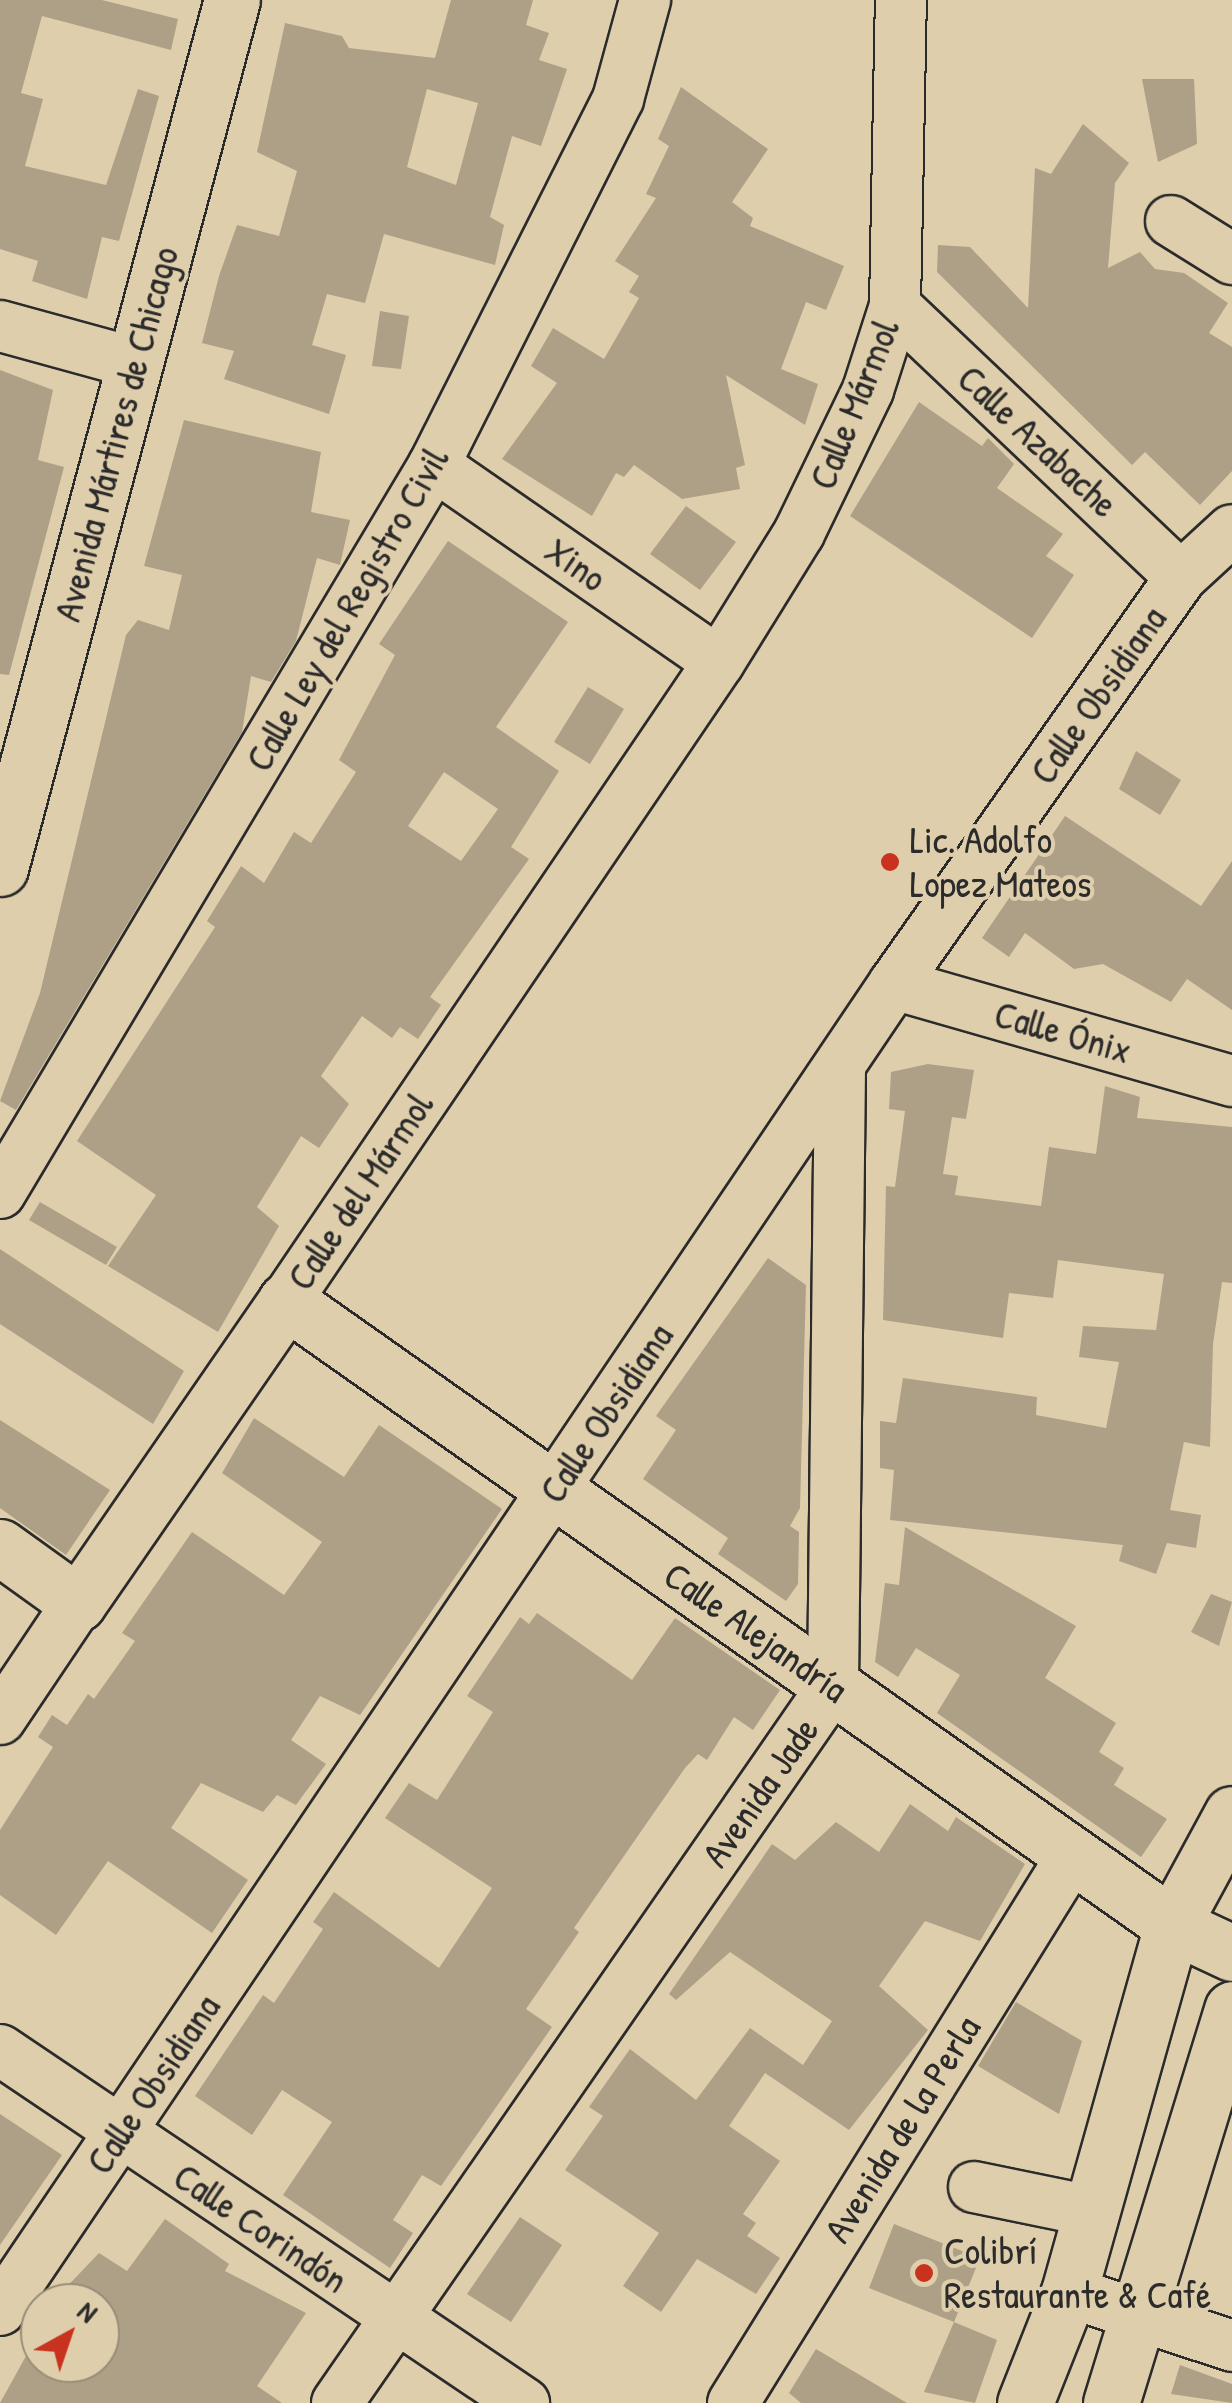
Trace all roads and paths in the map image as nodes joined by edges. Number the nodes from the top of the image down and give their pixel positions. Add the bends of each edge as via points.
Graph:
1 (232, 0) edge
2 (645, 0) edge
3 (901, 0) edge
4 (1171, 221) dead end
5 (1232, 259) edge
6 (894, 306) junction
7 (0, 326) edge
8 (134, 363) junction
9 (434, 465) junction
10 (1232, 530) edge
11 (1182, 577) junction
12 (719, 662) junction
13 (0, 868) edge
14 (894, 984) junction
15 (840, 1072) junction
16 (1232, 1081) edge
17 (0, 1193) edge
18 (286, 1301) junction
19 (554, 1490) junction
20 (0, 1547) edge
21 (78, 1603) junction
22 (833, 1686) junction
23 (0, 1719) edge
24 (1232, 1814) edge
25 (1072, 1856) junction
26 (1172, 1925) junction
27 (1232, 1953) edge
28 (1232, 2009) edge
29 (0, 2050) edge
30 (120, 2133) junction
31 (974, 2187) dead end
32 (1091, 2211) junction
33 (1068, 2292) junction
34 (0, 2310) edge
35 (1141, 2314) junction
36 (396, 2318) junction
37 (1232, 2346) edge
38 (337, 2403) edge
39 (524, 2403) edge
40 (733, 2403) edge
41 (1025, 2403) edge
42 (1111, 2403) edge

1 - 8 main road, Avenida Mártires de Chicago
2 - 9 street, Calle Ley del Registro Civil via 618,99
3 - 6 street, Calle Mármol
4 - 5 street
6 - 11 street, Calle Azabache
6 - 12 street, Calle Mármol via 868,390 808,515
7 - 8 street
8 - 13 main road, Avenida Mártires de Chicago
9 - 12 street, Xino
9 - 17 street, Calle Ley del Registro Civil
10 - 11 street, Calle Obsidiana
11 - 14 street, Calle Obsidiana
12 - 18 street, Calle del Mármol
14 - 15 street, Calle Obsidiana
14 - 16 street, Calle Ónix
15 - 19 street, Calle Obsidiana
15 - 22 street, Avenida Jade
18 - 19 main road, Calle Alejandría
18 - 21 main road, Calle del Mármol
19 - 22 main road, Calle Alejandría
19 - 30 street, Calle Obsidiana
20 - 21 main road
21 - 23 street, Calle del Mármol
22 - 25 main road, Calle Alejandría
22 - 36 street, Avenida Jade
24 - 26 main road
25 - 26 main road, Calle Alejandría
25 - 40 street, Avenida de la Perla
26 - 27 main road, Calle Alejandría
26 - 32 main road
28 - 35 main road
29 - 30 street, Calle Corindón
30 - 34 street, Calle Obsidiana
30 - 36 street, Calle Corindón
31 - 32 street
32 - 33 main road
33 - 35 street
33 - 41 main road
35 - 37 street
35 - 42 main road
36 - 38 street, Avenida Jade
36 - 39 street, Calle Corindón

